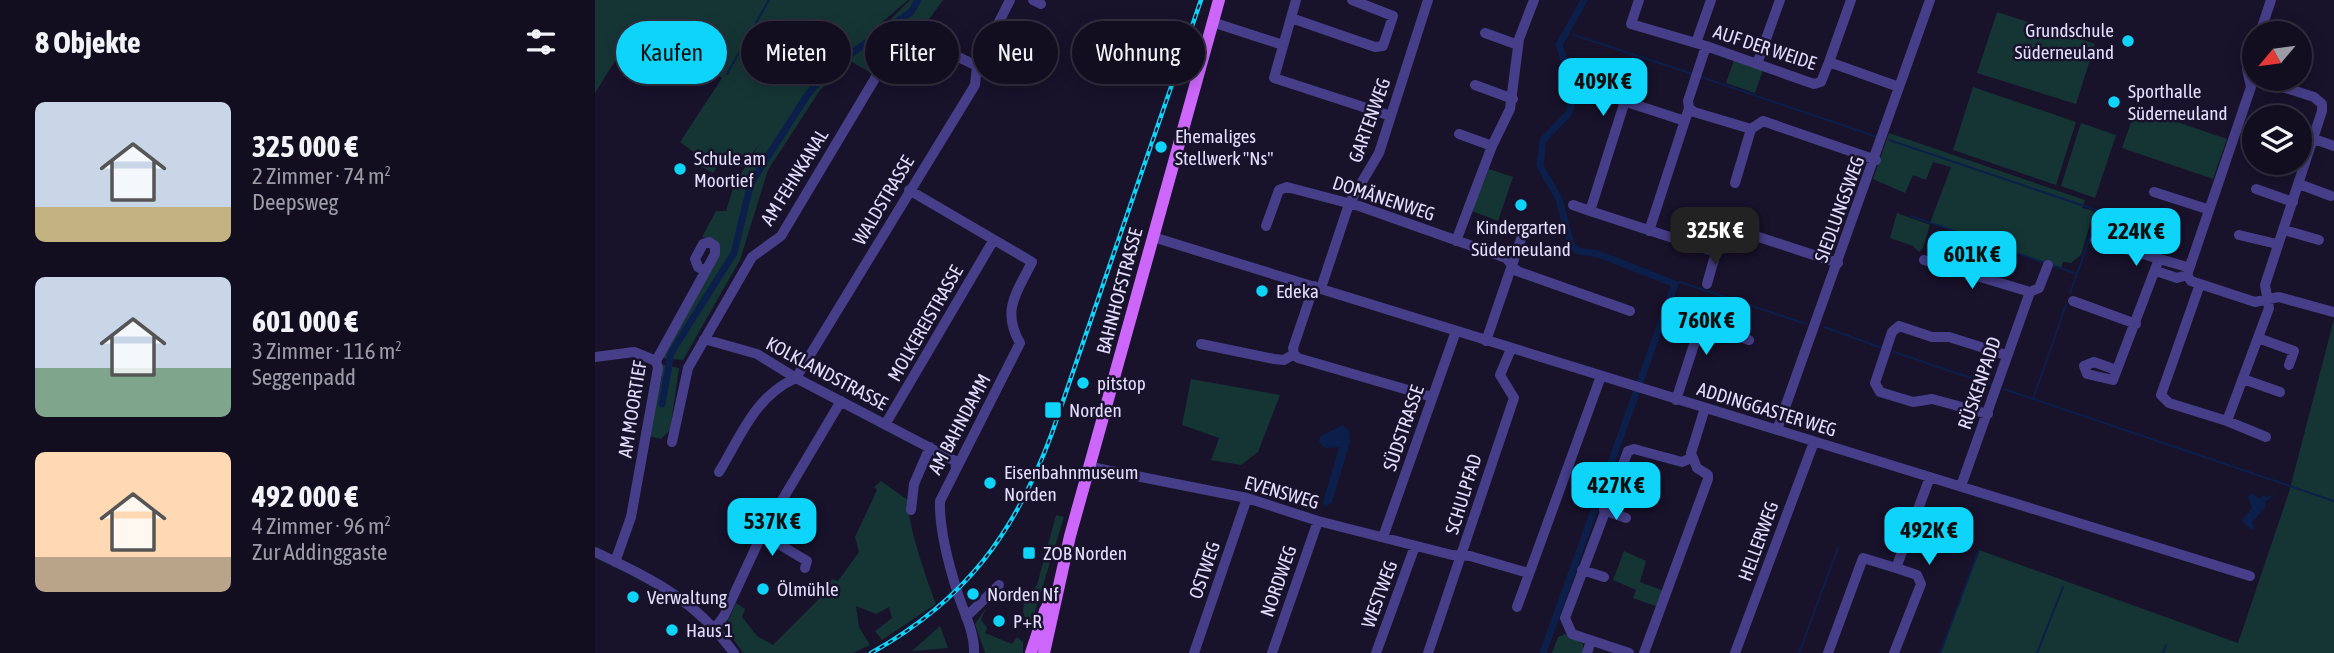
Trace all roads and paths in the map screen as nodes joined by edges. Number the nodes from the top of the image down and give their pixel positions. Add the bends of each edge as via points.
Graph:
1 (1010, 0) edge
2 (1219, 0) edge
3 (1296, 0) edge
4 (1352, 0) edge
5 (1428, 0) edge
6 (1534, 0) edge
7 (1639, 0) edge
8 (1711, 0) edge
9 (1780, 0) edge
10 (1851, 0) edge
11 (1930, 0) edge
12 (2271, 0) edge
13 (1291, 18) junction
14 (999, 21) edge
15 (2264, 21) edge
16 (1212, 22) junction
17 (1485, 33) dead end
18 (1701, 44) junction
19 (1518, 45) junction
20 (1283, 46) junction
21 (1829, 62) junction
22 (973, 64) edge
23 (1757, 64) junction
24 (975, 84) edge
25 (1475, 85) dead end
26 (1899, 87) junction
27 (1593, 90) dead end
28 (2250, 91) edge
29 (2294, 91) edge
30 (1513, 99) junction
31 (1625, 101) junction
32 (2334, 101) edge
33 (2322, 104) junction
34 (1689, 108) junction
35 (1391, 116) junction
36 (1685, 121) junction
37 (1751, 129) junction
38 (1459, 134) dead end
39 (2314, 139) junction
40 (2312, 142) edge
41 (1492, 146) junction
42 (2334, 146) edge
43 (1876, 160) junction
44 (2300, 175) edge
45 (1735, 183) dead end
46 (2299, 184) junction
47 (2256, 189) dead end
48 (909, 190) junction
49 (2154, 192) dead end
50 (2332, 196) dead end
51 (2293, 202) junction
52 (1349, 204) junction
53 (1573, 205) dead end
54 (2207, 209) junction
55 (1590, 211) junction
56 (1266, 226) dead end
57 (2284, 229) junction
58 (1649, 231) junction
59 (2239, 235) dead end
60 (1522, 236) dead end
61 (1153, 237) junction
62 (2095, 240) dead end
63 (2319, 240) dead end
64 (993, 241) junction
65 (1456, 241) junction
66 (2277, 244) junction
67 (1716, 252) junction
68 (2159, 259) junction
69 (1924, 260) dead end
70 (1838, 263) junction
71 (1512, 264) junction
72 (2048, 265) dead end
73 (705, 271) dead end
74 (2155, 271) junction
75 (2187, 271) junction
76 (1707, 284) dead end
77 (2200, 284) junction
78 (1317, 287) junction
79 (2030, 292) junction
80 (2267, 298) junction
81 (2073, 301) dead end
82 (1630, 311) dead end
83 (2333, 312) edge
84 (2136, 324) junction
85 (1456, 331) junction
86 (2258, 338) junction
87 (704, 339) junction
88 (1749, 340) dead end
89 (1486, 341) junction
90 (1202, 344) dead end
91 (1511, 349) junction
92 (1294, 354) junction
93 (2006, 355) junction
94 (595, 357) edge
95 (656, 361) junction
96 (2289, 365) dead end
97 (2116, 370) dead end
98 (1601, 376) junction
99 (796, 378) junction
100 (2243, 379) junction
101 (2280, 392) dead end
102 (1432, 397) junction
103 (1676, 400) junction
104 (842, 401) junction
105 (1705, 408) junction
106 (1988, 414) junction
107 (2228, 421) junction
108 (887, 423) junction
109 (1777, 430) junction
110 (2266, 437) dead end
111 (672, 442) dead end
112 (1814, 442) junction
113 (930, 447) junction
114 (1691, 458) junction
115 (1091, 467) junction
116 (955, 468) junction
117 (719, 472) dead end
118 (1930, 477) junction
119 (1961, 486) junction
120 (1247, 498) junction
121 (911, 510) dead end
122 (1604, 510) junction
123 (1626, 518) dead end
124 (1318, 521) junction
125 (762, 534) junction
126 (1383, 537) junction
127 (1415, 546) junction
128 (595, 552) edge
129 (1462, 555) junction
130 (615, 562) junction
131 (805, 568) dead end
132 (1896, 568) junction
133 (1582, 570) junction
134 (1528, 573) junction
135 (2250, 576) dead end
136 (1604, 578) dead end
137 (999, 585) dead end
138 (1056, 591) junction
139 (1517, 607) dead end
140 (966, 617) junction
141 (715, 628) junction
142 (1591, 641) junction
143 (734, 653) edge
144 (974, 653) edge
145 (1031, 653) edge
146 (1044, 653) edge
147 (1193, 653) edge
148 (1272, 653) edge
149 (1376, 653) edge
150 (1428, 653) edge
151 (1587, 653) edge
152 (1629, 653) edge
153 (1644, 653) edge
154 (1735, 653) edge
155 (1828, 653) edge
156 (1894, 653) edge

1 - 14 street, WALDSTRASSE
2 - 16 main road, BAHNHOFSTRASSE
3 - 13 street
4 - 13 street via 1393,16 1383,46
5 - 35 street, GARTENWEG
6 - 19 street
7 - 18 street, AUF DER WEIDE via 1631,24
8 - 18 street
9 - 23 street
10 - 21 street
11 - 26 street, SIEDLUNGSWEG
12 - 15 street
13 - 20 street
16 - 20 street
16 - 61 main road, BAHNHOFSTRASSE
17 - 19 street
18 - 23 street, AUF DER WEIDE
18 - 34 street
19 - 30 street
20 - 35 street via 1274,78
21 - 23 street, AUF DER WEIDE via 1821,82 1814,84
21 - 26 street, AUF DER WEIDE
22 - 87 street, AM FEHNKANAL via 921,39 901,44 889,55 781,236 752,257
24 - 48 street, WALDSTRASSE
25 - 30 street
26 - 43 street, SIEDLUNGSWEG
27 - 31 street
28 - 54 street
29 - 33 street
30 - 41 street
31 - 36 street
31 - 55 street
32 - 33 street
33 - 39 street
34 - 36 street
34 - 37 street
35 - 52 street, GARTENWEG via 1371,170
36 - 58 street
37 - 43 street via 1763,121
37 - 45 street
38 - 41 street
39 - 40 street
39 - 42 street
41 - 65 street
43 - 70 street, SIEDLUNGSWEG
44 - 46 street
46 - 50 street
46 - 51 street
47 - 51 street
48 - 64 street
48 - 99 street, WALDSTRASSE
49 - 54 street
51 - 57 street
52 - 56 street, DOMÄNENWEG via 1282,187
52 - 65 street, DOMÄNENWEG
52 - 78 street, GARTENWEG
53 - 55 street
54 - 75 street
55 - 58 street
57 - 63 street
57 - 66 street
58 - 67 street
59 - 66 street
60 - 71 street
61 - 78 street, ADDINGGASTER WEG
61 - 115 main road, BAHNHOFSTRASSE
62 - 68 street
64 - 108 street, MOLKEREISTRASSE
64 - 116 street, AM BAHNDAMM via 1032,262 1012,302 1010,326 1020,343
65 - 71 street, DOMÄNENWEG
66 - 80 street via 2265,285
67 - 70 street via 1724,226
67 - 76 street
68 - 74 street
68 - 75 street
69 - 79 street
70 - 109 street, SIEDLUNGSWEG
71 - 82 street, DOMÄNENWEG via 1517,271
71 - 89 street
72 - 79 street, RÜSKENPADD via 2039,288
73 - 95 street, AM MOORTIEF
74 - 75 street via 2177,278
74 - 84 street
75 - 77 street via 2191,281
77 - 80 street via 2255,302
77 - 107 street via 2161,395 2169,403
78 - 85 street, ADDINGGASTER WEG
78 - 92 street, GARTENWEG
79 - 93 street, RÜSKENPADD
80 - 83 street via 2279,296
80 - 86 street via 2269,308
81 - 84 street
84 - 97 street
85 - 89 street, ADDINGGASTER WEG
85 - 102 street, SÜDSTRASSE
86 - 96 street via 2294,351
86 - 100 street
87 - 99 street, KOLKLANDSTRASSE via 757,354
87 - 111 street, AM FEHNKANAL via 688,368
88 - 103 street via 1707,325
89 - 91 street, ADDINGGASTER WEG
90 - 92 street via 1283,360
91 - 98 street, ADDINGGASTER WEG
91 - 129 street, SCHULPFAD via 1500,375 1514,398
92 - 102 street
93 - 106 street, RÜSKENPADD
93 - 106 street via 1899,326 1892,332 1875,383 1880,392 1913,402 1932,399
94 - 95 street via 634,352
95 - 130 street, AM MOORTIEF via 631,517
98 - 103 street, ADDINGGASTER WEG
98 - 134 street
99 - 104 street, KOLKLANDSTRASSE
99 - 117 street via 763,399
100 - 101 street
100 - 107 street
102 - 126 street, SÜDSTRASSE
103 - 105 street, ADDINGGASTER WEG
104 - 108 street, KOLKLANDSTRASSE
104 - 125 street
105 - 109 street, ADDINGGASTER WEG
105 - 114 street
106 - 119 street, RÜSKENPADD
107 - 110 street
108 - 113 street, KOLKLANDSTRASSE
109 - 112 street, ADDINGGASTER WEG
112 - 118 street, ADDINGGASTER WEG
112 - 154 street, HELLERWEG
113 - 116 street, KOLKLANDSTRASSE via 955,461
113 - 121 street via 914,484
114 - 122 street via 1682,462 1628,451
114 - 153 street via 1708,479
115 - 120 street, EVENSWEG
115 - 138 main road, BAHNHOFSTRASSE
116 - 140 street, AM BAHNDAMM via 944,489 940,514
118 - 119 street, ADDINGGASTER WEG
118 - 132 street
119 - 135 street, ADDINGGASTER WEG
120 - 124 street, EVENSWEG
120 - 147 street, OSTWEG
122 - 123 street
122 - 133 street
124 - 126 street, EVENSWEG
124 - 148 street, NORDWEG
125 - 131 street via 807,561
125 - 141 street
126 - 127 street, EVENSWEG
127 - 129 street, EVENSWEG
127 - 149 street, WESTWEG
128 - 130 street
129 - 134 street, EVENSWEG
129 - 150 street, SCHULPFAD
130 - 141 street via 668,588
132 - 155 street via 1863,558
132 - 156 street via 1917,575 1921,584
133 - 136 street
133 - 142 street via 1565,618 1572,634
134 - 139 street
137 - 140 street
138 - 145 main road, BAHNHOFSTRASSE
138 - 146 main road, BAHNHOFSTRASSE
140 - 144 street, AM BAHNDAMM
141 - 143 street
142 - 151 street
142 - 152 street

